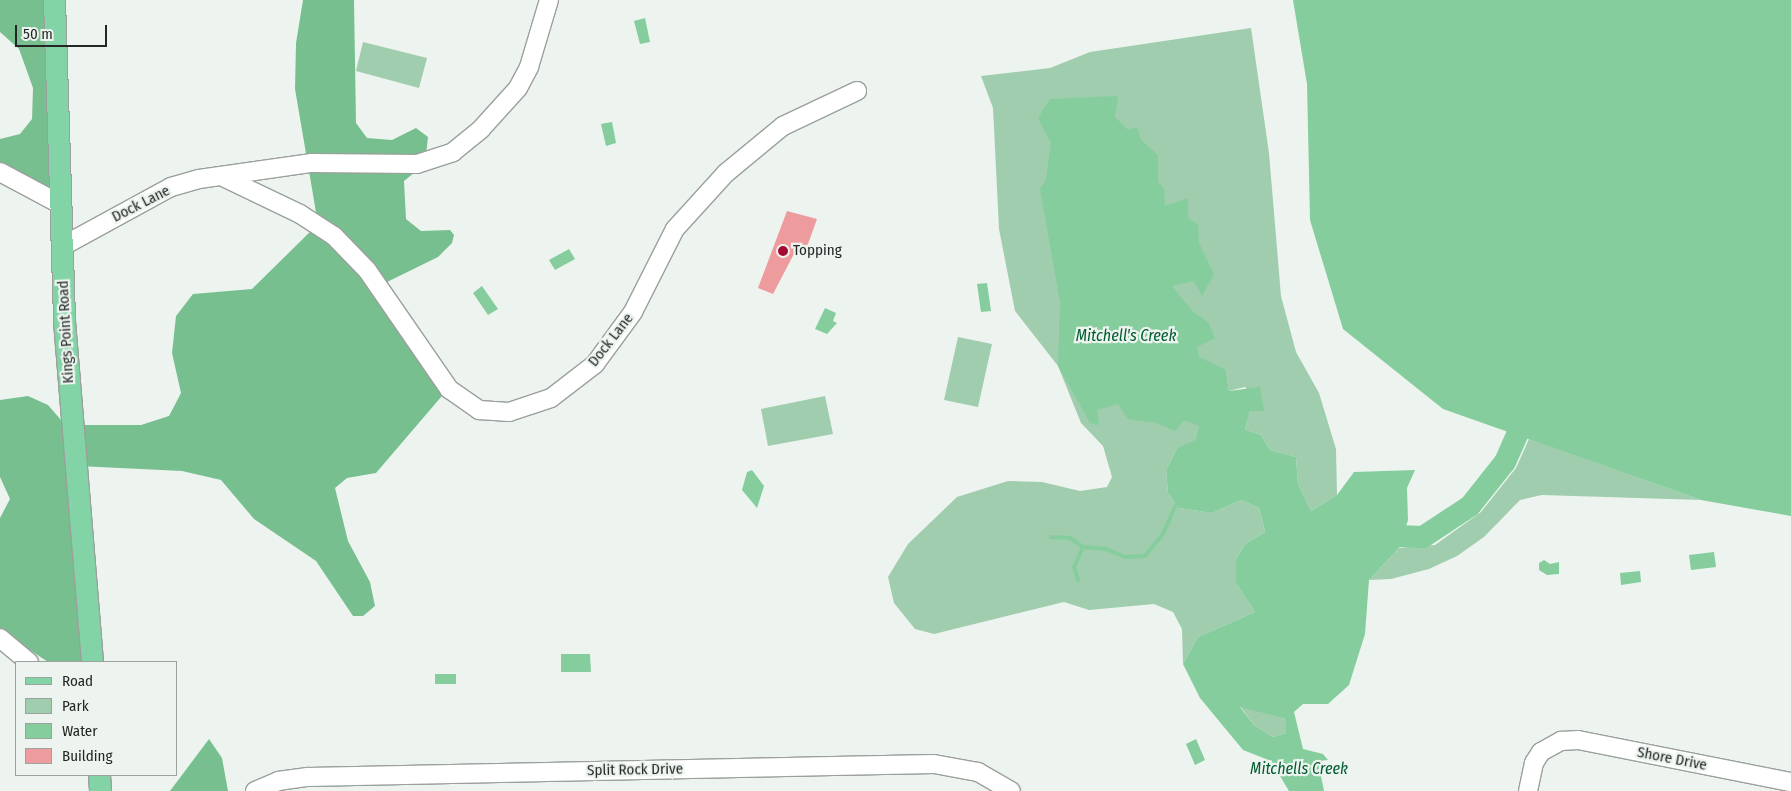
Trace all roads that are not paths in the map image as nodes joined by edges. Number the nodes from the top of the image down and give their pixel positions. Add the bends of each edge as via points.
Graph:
1 (54, 0) edge
2 (549, 0) edge
3 (857, 91) dead end
4 (0, 172) edge
5 (225, 178) junction
6 (60, 204) junction
7 (61, 247) junction
8 (0, 638) edge
9 (28, 661) edge
10 (92, 661) edge
11 (99, 776) edge
12 (1791, 782) edge
13 (100, 791) edge
14 (255, 791) edge
15 (1011, 791) edge
16 (1528, 791) edge

1 - 6 main road, Kings Point Road
2 - 5 street, Dock Lane via 529,67 518,88 482,128 453,152 417,164 312,163
3 - 5 street, Dock Lane via 784,126 726,174 675,229 634,312 595,364 552,398 509,412 479,410 449,389 367,270 334,236 300,214
4 - 6 street
5 - 7 street, Dock Lane via 199,179 171,187
6 - 7 main road, Kings Point Road
7 - 10 main road, Kings Point Road
8 - 9 street
11 - 13 main road
12 - 16 street, Shore Drive via 1578,740 1554,744 1534,763
14 - 15 street, Split Rock Drive via 278,781 308,777 934,764 978,772

